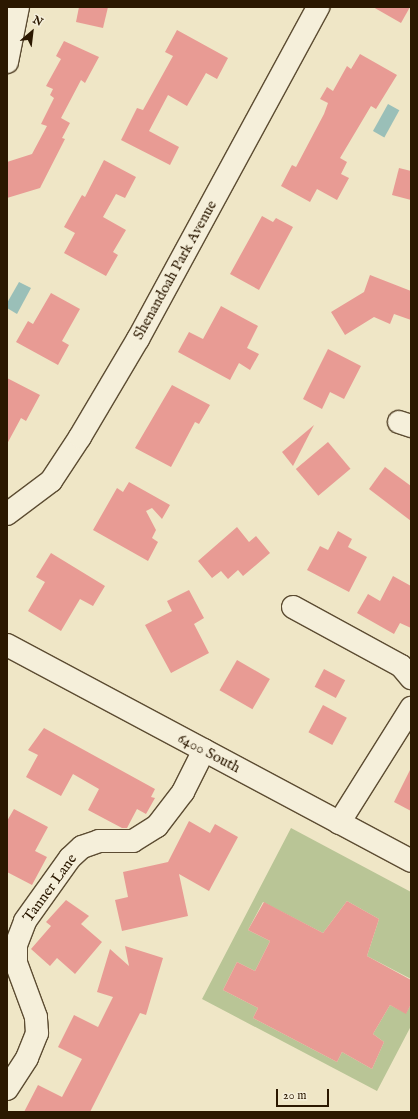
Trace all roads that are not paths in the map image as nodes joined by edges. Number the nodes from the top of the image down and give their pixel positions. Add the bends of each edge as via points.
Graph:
1 (18, 7) edge
2 (318, 7) edge
3 (7, 62) edge
4 (7, 514) edge
5 (293, 607) dead end
6 (7, 645) edge
7 (411, 678) edge
8 (411, 708) edge
9 (204, 750) junction
10 (339, 823) junction
11 (411, 861) edge
12 (7, 1089) edge

1 - 3 street
2 - 4 street, Shenandoah Park Avenue via 138,339 80,437 51,481
5 - 7 street via 380,653 401,666
6 - 9 street, 6400 South
8 - 10 street
9 - 10 street, 6400 South
9 - 12 street, Tanner Lane via 183,792 151,831 133,841 99,841 78,850 25,921 16,945 16,963 36,1017 37,1034 27,1058
10 - 11 street, 6400 South

